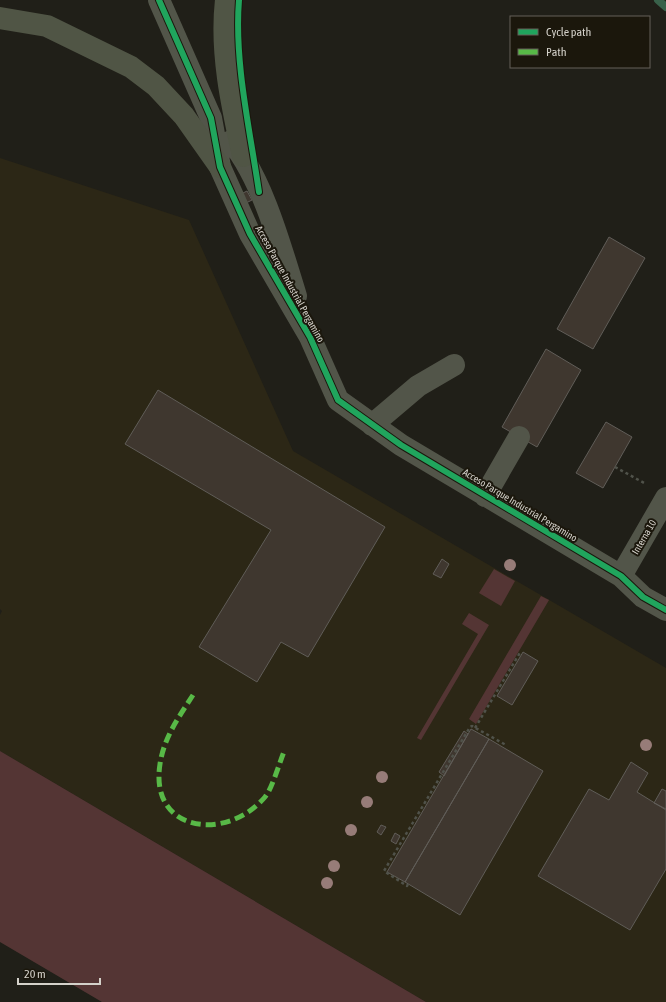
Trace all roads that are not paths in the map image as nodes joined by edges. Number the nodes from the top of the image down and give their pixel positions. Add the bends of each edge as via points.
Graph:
1 (159, 0) edge
2 (226, 0) edge
3 (0, 18) edge
4 (211, 118) junction
5 (243, 156) junction
6 (220, 167) junction
7 (310, 338) junction
8 (454, 365) dead end
9 (372, 424) junction
10 (519, 437) dead end
11 (659, 493) edge
12 (485, 496) junction
13 (621, 576) junction
14 (666, 610) edge

1 - 4 street, Acceso Parque Industrial Pergamino
2 - 5 main road via 224,45 231,102
3 - 6 main road via 46,26 132,67 156,86 184,116
4 - 5 street, Acceso Parque Industrial Pergamino
4 - 6 street, Acceso Parque Industrial Pergamino
5 - 7 street, Acceso Parque Industrial Pergamino via 273,224
6 - 7 street, Acceso Parque Industrial Pergamino via 250,234
7 - 9 street, Acceso Parque Industrial Pergamino via 338,400
8 - 9 street via 418,386
9 - 12 street, Acceso Parque Industrial Pergamino via 401,445
10 - 12 street
11 - 13 street, Interna 10
12 - 13 street, Acceso Parque Industrial Pergamino
13 - 14 street, Acceso Parque Industrial Pergamino via 643,597

